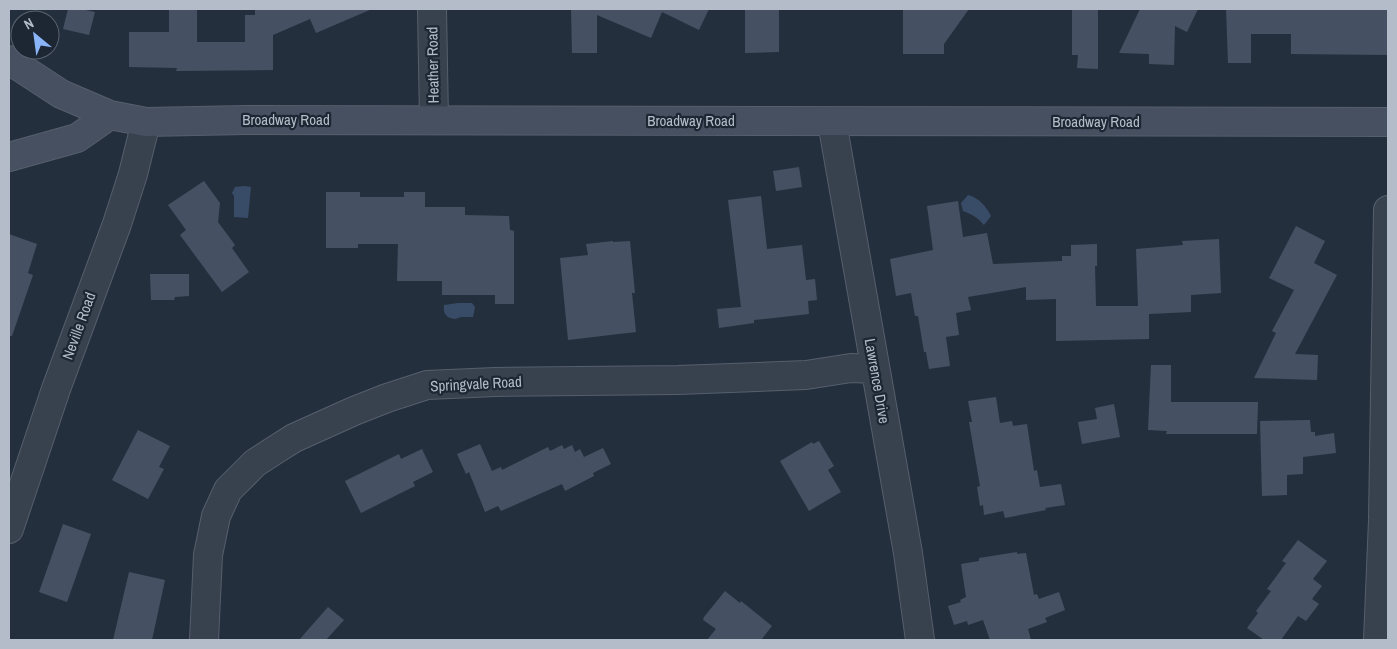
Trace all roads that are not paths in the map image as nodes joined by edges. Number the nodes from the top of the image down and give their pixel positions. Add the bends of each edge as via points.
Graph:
1 (432, 9) edge
2 (9, 60) edge
3 (110, 115) junction
4 (434, 120) junction
5 (146, 122) junction
6 (832, 122) junction
7 (1388, 122) edge
8 (9, 157) edge
9 (1388, 210) edge
10 (875, 369) junction
11 (9, 529) edge
12 (204, 640) edge
13 (920, 640) edge
14 (1378, 640) edge

1 - 4 street, Heather Road
2 - 3 street, Broadway Road via 61,94
3 - 5 street, Broadway Road
3 - 8 street via 77,138
4 - 5 street, Broadway Road
4 - 6 street, Broadway Road
5 - 11 street, Neville Road via 117,224
6 - 7 street, Broadway Road
6 - 10 street, Lawrence Drive
9 - 14 street
10 - 12 street, Springvale Road via 678,380 427,385 354,411 294,438 255,463 228,490 216,516 208,555
10 - 13 street, Lawrence Drive

